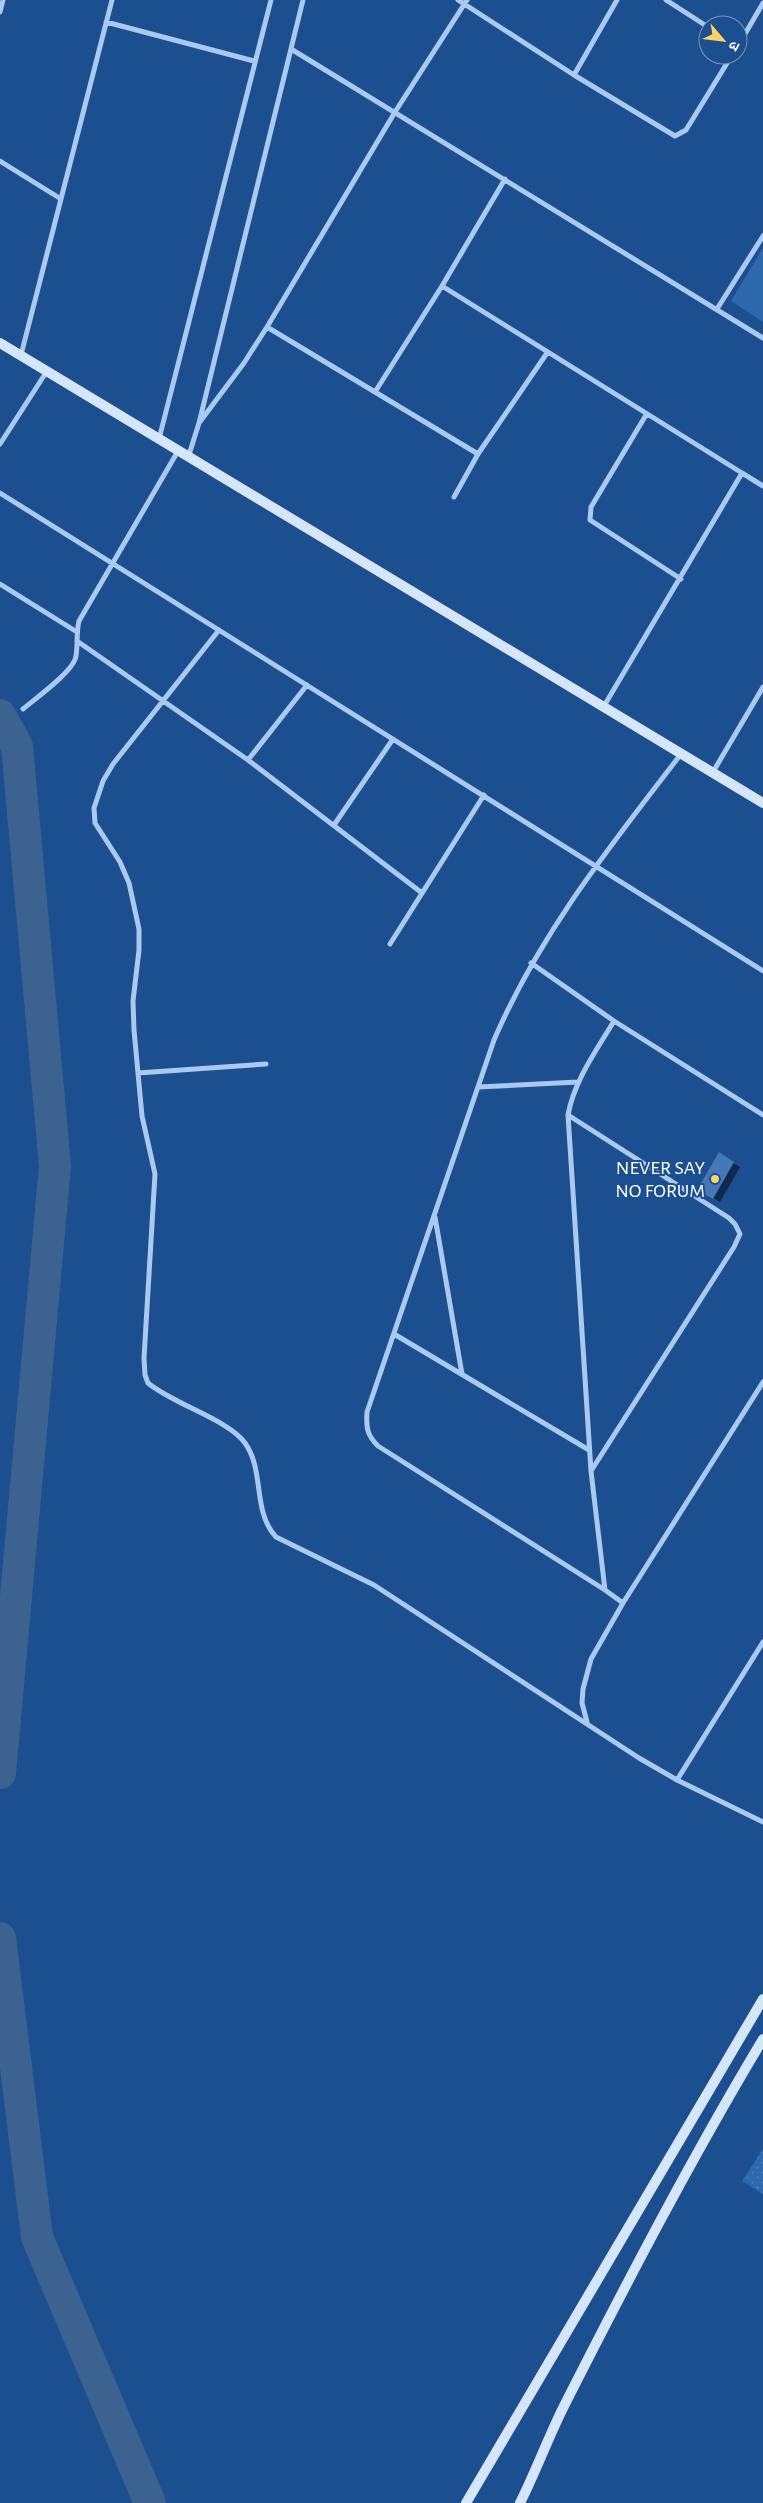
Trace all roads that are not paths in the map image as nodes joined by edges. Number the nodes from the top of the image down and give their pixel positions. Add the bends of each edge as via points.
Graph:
1 (112, 0) edge
2 (271, 0) edge
3 (303, 0) edge
4 (458, 0) edge
5 (617, 0) edge
6 (666, 0) edge
7 (2, 1) edge
8 (466, 2) edge
9 (763, 3) edge
10 (0, 12) edge
11 (698, 21) edge
12 (106, 22) junction
13 (748, 29) edge
14 (291, 49) junction
15 (254, 61) junction
16 (726, 65) edge
17 (574, 75) junction
18 (395, 112) junction
19 (0, 161) edge
20 (505, 180) junction
21 (61, 199) junction
22 (763, 236) edge
23 (442, 286) junction
24 (717, 309) junction
25 (268, 326) junction
26 (763, 338) edge
27 (0, 343) edge
28 (547, 354) junction
29 (21, 355) junction
30 (47, 371) junction
31 (375, 392) junction
32 (646, 415) junction
33 (199, 423) junction
34 (159, 439) junction
35 (0, 444) edge
36 (178, 452) junction
37 (478, 454) junction
38 (188, 458) junction
39 (742, 473) junction
40 (763, 486) edge
41 (0, 493) edge
42 (454, 497) dead end
43 (113, 564) junction
44 (681, 580) junction
45 (0, 584) edge
46 (219, 630) junction
47 (76, 632) junction
48 (77, 641) junction
49 (307, 685) junction
50 (763, 687) edge
51 (164, 701) junction
52 (604, 706) junction
53 (23, 709) dead end
54 (393, 739) junction
55 (682, 754) junction
56 (248, 760) junction
57 (713, 773) junction
58 (484, 795) junction
59 (763, 803) edge
60 (334, 825) junction
61 (595, 866) junction
62 (422, 893) junction
63 (390, 944) dead end
64 (531, 963) junction
65 (763, 971) edge
66 (614, 1021) junction
67 (266, 1064) dead end
68 (138, 1074) junction
69 (578, 1082) junction
70 (478, 1087) junction
71 (568, 1115) junction
72 (763, 1115) edge
73 (434, 1216) junction
74 (394, 1334) junction
75 (462, 1374) junction
76 (763, 1382) edge
77 (589, 1450) junction
78 (591, 1471) junction
79 (605, 1590) junction
80 (623, 1603) junction
81 (763, 1642) edge
82 (587, 1722) junction
83 (677, 1780) junction
84 (763, 1822) edge
85 (763, 1999) edge
86 (763, 2039) edge
87 (466, 2503) edge
88 (520, 2503) edge

1 - 12 street
2 - 15 street
3 - 14 street
4 - 8 street
5 - 17 street
6 - 11 street
7 - 10 street
8 - 17 street
8 - 18 street
9 - 13 street
12 - 15 street
12 - 21 street
14 - 18 street
14 - 33 street
15 - 34 street
16 - 17 street via 686,130 675,136
18 - 20 street
18 - 25 street
19 - 21 street
20 - 23 street
20 - 24 street
21 - 29 street
22 - 24 street
23 - 28 street
23 - 31 street
24 - 26 street
25 - 31 street
25 - 33 street
27 - 29 main road
28 - 32 street
28 - 37 street
29 - 30 main road
30 - 34 main road
30 - 35 street
31 - 37 street
32 - 39 street
32 - 44 street via 591,507 590,520
33 - 38 street
34 - 36 main road
36 - 38 main road
36 - 43 street
37 - 42 street
38 - 52 main road
39 - 40 street
39 - 44 street
41 - 43 street
43 - 46 street
43 - 47 street via 79,621
44 - 52 street
45 - 47 street
46 - 49 street
46 - 51 street
47 - 48 street
48 - 51 street
48 - 53 street via 72,665
49 - 54 street
49 - 56 street
50 - 57 street
51 - 56 street
51 - 68 street via 113,764 94,808 95,822 129,882 139,928 133,1001
52 - 55 main road
54 - 58 street
54 - 60 street
55 - 57 main road
55 - 61 street
56 - 60 street
57 - 59 main road
58 - 61 street
58 - 62 street
60 - 62 street
61 - 64 street
61 - 65 street
62 - 63 street
64 - 66 street
64 - 70 street via 494,1040
66 - 69 street
66 - 72 street
67 - 68 street
68 - 82 street via 142,1116 155,1174 144,1358 148,1383 238,1435 251,1454 263,1516 276,1537 374,1585
69 - 70 street
69 - 71 street
70 - 73 street
71 - 77 street
71 - 78 street via 728,1218 740,1234
73 - 74 street
73 - 75 street
74 - 75 street
74 - 79 street via 367,1412 369,1436 378,1446
75 - 77 street
76 - 80 street
77 - 78 street
78 - 79 street
79 - 80 street
80 - 82 street via 589,1666 582,1703
81 - 83 street
82 - 83 street
83 - 84 street
85 - 87 main road
86 - 88 main road via 657,2225 563,2409

